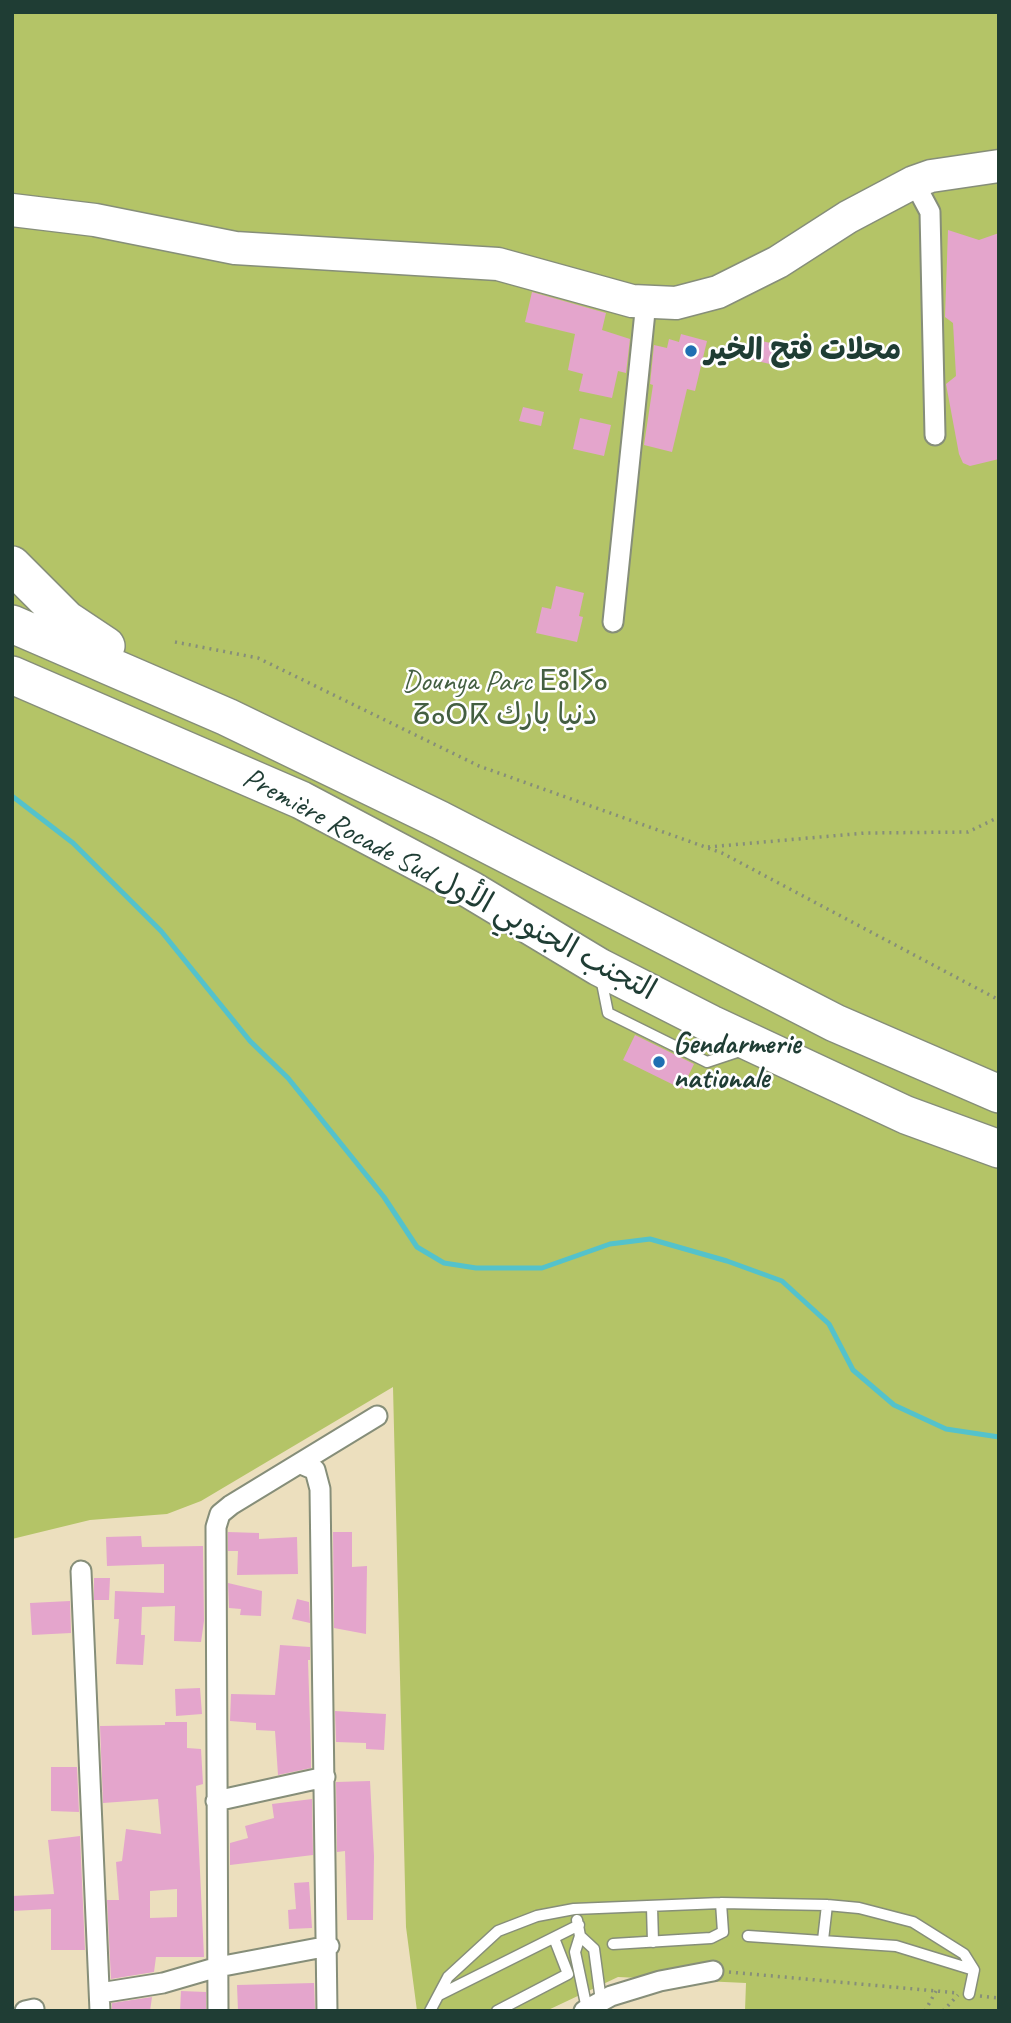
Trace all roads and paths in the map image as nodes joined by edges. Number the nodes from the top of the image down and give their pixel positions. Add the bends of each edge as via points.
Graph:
1 (999, 166) edge
2 (914, 182) junction
3 (12, 210) edge
4 (646, 302) junction
5 (935, 435) dead end
6 (12, 565) edge
7 (613, 622) dead end
8 (12, 624) edge
9 (175, 642) dead end
10 (12, 675) edge
11 (227, 717) junction
12 (999, 817) edge
13 (706, 847) junction
14 (999, 1000) edge
15 (999, 1094) edge
16 (999, 1149) edge
17 (377, 1416) dead end
18 (301, 1464) junction
19 (81, 1571) dead end
20 (325, 1777) junction
21 (216, 1801) junction
22 (721, 1903) junction
23 (827, 1905) junction
24 (652, 1907) junction
25 (574, 1909) junction
26 (580, 1930) junction
27 (748, 1936) dead end
28 (554, 1938) junction
29 (823, 1940) junction
30 (653, 1942) junction
31 (613, 1944) dead end
32 (329, 1947) junction
33 (471, 1957) junction
34 (218, 1967) junction
35 (974, 1970) junction
36 (713, 1971) joint
37 (479, 1976) junction
38 (936, 1991) junction
39 (964, 1994) junction
40 (438, 1996) junction
41 (999, 1997) edge
42 (100, 2002) edge
43 (599, 2005) edge
44 (218, 2011) edge
45 (327, 2011) edge
46 (429, 2011) edge
47 (497, 2011) edge
48 (925, 2011) edge
49 (943, 2011) edge

1 - 2 main road
2 - 4 main road via 718,292 676,303
2 - 5 street via 930,212
3 - 4 main road via 95,220 235,248 498,264
4 - 7 street
6 - 11 highway via 66,620
8 - 11 highway, Première Rocade Sud التجنب الجنوبي الأول
9 - 13 path via 258,658 479,766
10 - 16 highway, Première Rocade Sud التجنب الجنوبي الأول via 301,800 471,890 599,967 906,1115
11 - 15 highway, Première Rocade Sud التجنب الجنوبي الأول via 440,820 835,1023
12 - 13 path via 968,832 865,832
13 - 14 path
17 - 18 street
18 - 20 street via 315,1470 320,1489
18 - 21 street via 231,1505 220,1514 216,1527
19 - 42 street
20 - 21 street
20 - 32 street
21 - 34 street
22 - 23 lane
22 - 24 lane
22 - 30 lane via 723,1932 711,1938
23 - 29 lane
23 - 35 lane via 912,1922 964,1954
24 - 25 lane
24 - 30 lane
25 - 26 lane
25 - 33 lane via 537,1916 498,1931
26 - 28 lane
26 - 43 lane via 594,1949
26 - 43 lane via 575,1952
27 - 29 lane
28 - 37 lane
28 - 47 lane via 568,1975
29 - 35 lane via 895,1946
30 - 31 lane
32 - 34 street
32 - 45 street
33 - 37 lane
33 - 40 lane via 448,1977
34 - 42 street
34 - 44 street
35 - 39 lane
36 - 38 path
36 - 43 street via 660,1981
37 - 40 lane
38 - 39 path
38 - 48 path
39 - 41 path
39 - 49 path
40 - 46 lane

